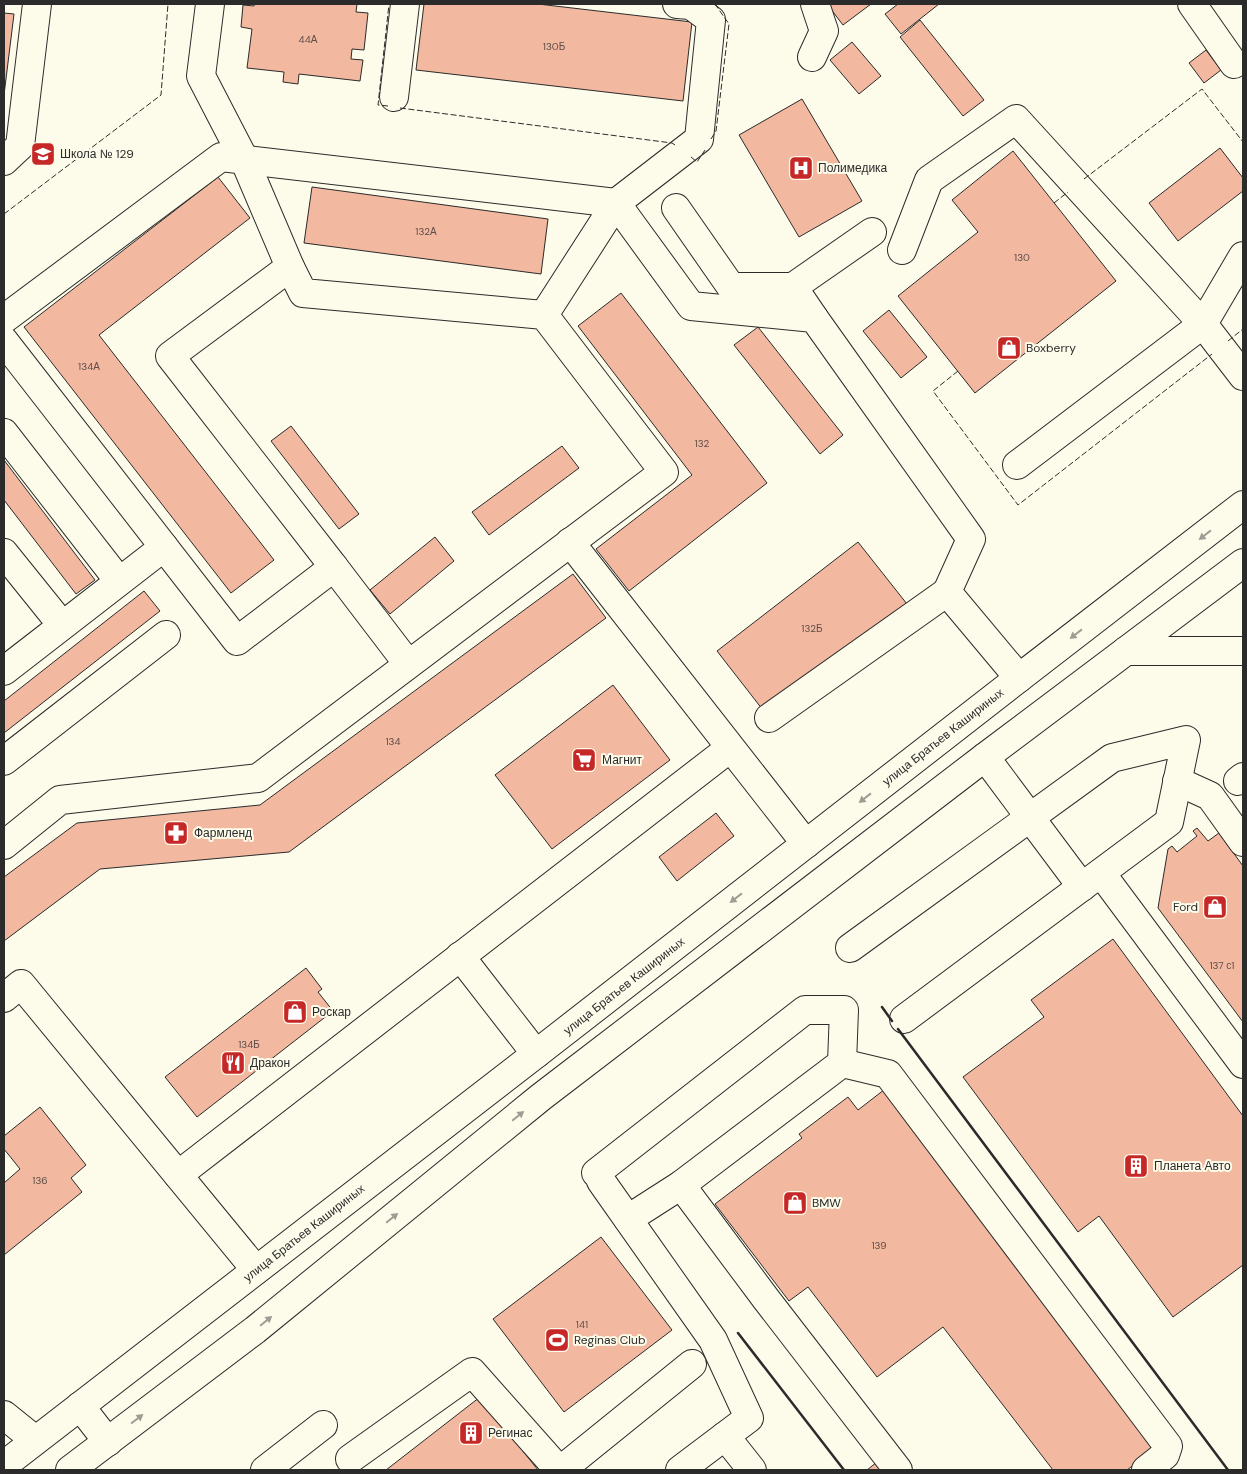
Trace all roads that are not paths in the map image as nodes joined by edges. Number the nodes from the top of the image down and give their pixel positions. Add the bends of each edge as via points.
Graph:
1 (37, 4) edge
2 (210, 4) edge
3 (405, 4) edge
4 (677, 4) edge
5 (815, 4) edge
6 (1192, 4) edge
7 (812, 57) dead end
8 (1240, 65) edge
9 (394, 97) dead end
10 (244, 160) junction
11 (4, 161) edge
12 (616, 204) junction
13 (676, 208) dead end
14 (872, 232) dead end
15 (902, 250) dead end
16 (1243, 256) edge
17 (290, 266) junction
18 (793, 287) junction
19 (544, 315) junction
20 (814, 318) junction
21 (4, 319) edge
22 (1203, 324) junction
23 (4, 341) edge
24 (12, 369) edge
25 (1243, 376) edge
26 (4, 433) edge
27 (1017, 464) dead end
28 (1243, 505) edge
29 (570, 542) junction
30 (164, 547) junction
31 (4, 553) edge
32 (1243, 563) edge
33 (334, 567) junction
34 (119, 581) junction
35 (947, 592) junction
36 (62, 626) junction
37 (166, 635) dead end
38 (1126, 651) junction
39 (1243, 651) edge
40 (408, 664) junction
41 (4, 671) edge
42 (1019, 678) junction
43 (769, 718) dead end
44 (730, 748) junction
45 (985, 757) junction
46 (4, 761) edge
47 (1177, 781) junction
48 (1031, 818) junction
49 (1243, 842) edge
50 (806, 844) junction
51 (4, 845) edge
52 (1092, 880) junction
53 (850, 948) dead end
54 (460, 956) junction
55 (4, 998) edge
56 (904, 1019) dead end
57 (536, 1054) junction
58 (842, 1063) junction
59 (1243, 1064) edge
60 (178, 1175) junction
61 (681, 1185) junction
62 (628, 1218) junction
63 (256, 1270) junction
64 (692, 1364) dead end
65 (80, 1406) junction
66 (4, 1415) edge
67 (322, 1425) dead end
68 (725, 1436) junction
69 (35, 1440) junction
70 (108, 1442) junction
71 (350, 1459) dead end
72 (4, 1464) edge
73 (70, 1470) edge
74 (264, 1470) edge
75 (560, 1470) edge
76 (680, 1470) edge
77 (752, 1470) edge
78 (898, 1470) edge
79 (1146, 1470) edge

1 - 11 main road via 20,146
2 - 10 main road via 202,76
3 - 9 main road
4 - 12 main road via 691,6 711,20 699,139
5 - 7 main road via 824,30
6 - 8 main road
10 - 12 main road
10 - 17 main road
10 - 21 main road via 221,157
12 - 19 main road
12 - 20 main road via 691,306
13 - 18 main road via 731,287
14 - 18 main road
15 - 22 main road via 929,180 1016,119
16 - 22 main road
17 - 19 main road via 303,294
17 - 33 main road via 170,356
18 - 20 main road
19 - 29 main road via 664,472
20 - 35 main road via 971,539
22 - 25 main road
22 - 27 main road
23 - 24 main road
24 - 30 main road
26 - 34 main road
28 -> 42 main road, улица Братьев Кашириных
29 - 40 main road
29 - 44 main road
30 - 33 main road via 237,641
30 - 34 main road
31 - 36 main road
32 - 38 main road
33 - 40 main road
34 - 36 main road
35 - 42 main road
35 - 43 main road
36 - 41 main road
37 - 46 main road
38 - 39 main road
38 - 45 main road
40 - 51 main road via 258,778 60,800
42 -> 50 main road, улица Братьев Кашириных
44 - 50 main road
44 - 54 main road
45 - 48 main road
70 -> 45 main road via 255,1330 541,1097
47 - 48 main road via 1186,740 1112,758
47 - 49 main road via 1210,796
47 - 52 main road via 1169,822
48 - 52 main road
48 - 53 main road
50 -> 57 main road, улица Братьев Кашириных
52 - 56 main road
52 - 59 main road
54 - 57 main road
54 - 60 main road
55 - 60 main road via 21,984
57 - 63 main road, улица Братьев Кашириных
58 - 61 main road
58 - 62 main road via 844,1010 804,1010 599,1177
58 - 79 main road via 888,1074 1168,1446 1165,1455
60 - 63 main road
61 - 62 main road
61 - 78 main road
62 - 68 main road via 713,1340 749,1418
63 - 65 main road, улица Братьев Кашириных
64 - 75 main road
65 - 69 main road, улица Братьев Кашириных
65 - 70 main road
66 - 69 main road
67 - 74 main road
68 - 76 main road
68 - 77 main road
69 - 72 main road, улица Братьев Кашириных
70 - 73 main road
71 - 75 main road via 472,1372

